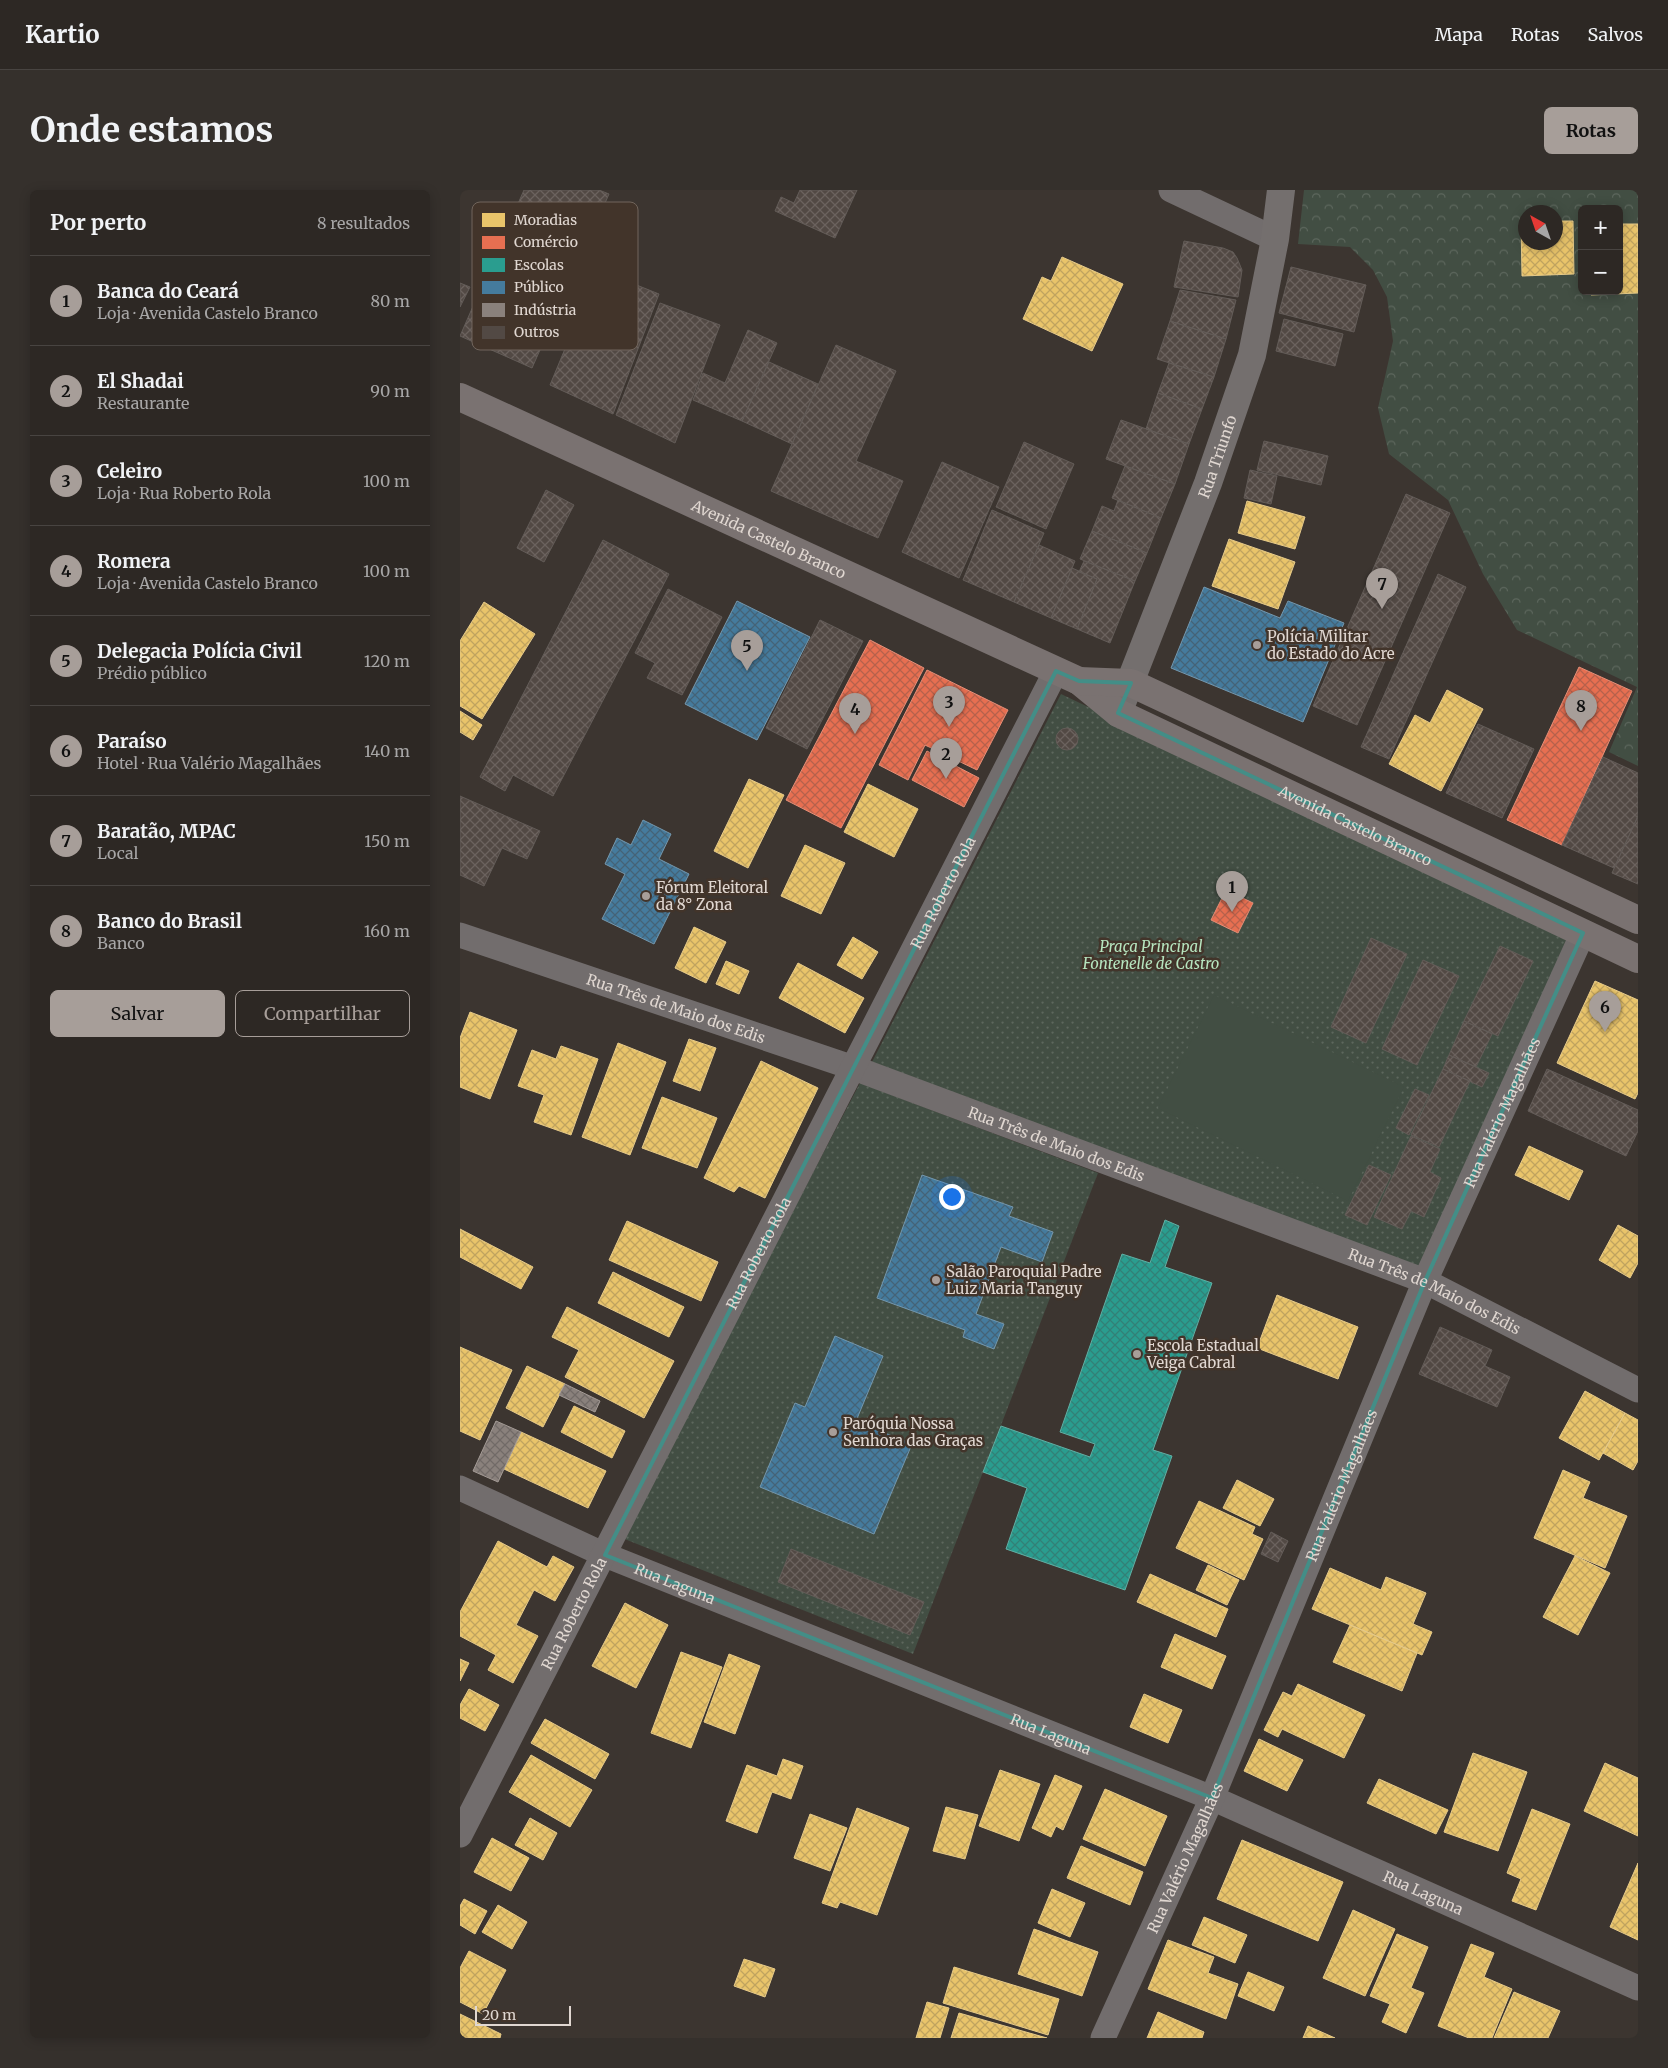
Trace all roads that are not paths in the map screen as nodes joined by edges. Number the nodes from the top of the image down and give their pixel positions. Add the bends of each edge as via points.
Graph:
1 (1171, 190) edge
2 (1281, 190) edge
3 (1275, 239) junction
4 (460, 397) edge
5 (1067, 676) junction
6 (1131, 683) junction
7 (1118, 713) junction
8 (1638, 920) edge
9 (1583, 933) junction
10 (460, 935) edge
11 (1638, 959) edge
12 (854, 1068) junction
13 (1425, 1281) junction
14 (1638, 1390) edge
15 (460, 1488) edge
16 (604, 1556) junction
17 (1212, 1798) junction
18 (460, 1834) edge
19 (1638, 1988) edge
20 (1103, 2038) edge

1 - 3 street
2 - 3 street, Rua Triunfo
3 - 6 street, Rua Triunfo via 1252,355 1208,484
4 - 5 highway, Avenida Castelo Branco
5 - 6 highway, Avenida Castelo Branco
5 - 7 highway, Avenida Castelo Branco
5 - 12 street, Rua Roberto Rola
6 - 7 street, Rua Triunfo
6 - 8 highway, Avenida Castelo Branco
7 - 9 highway, Avenida Castelo Branco
9 - 11 highway, Avenida Castelo Branco
9 - 13 street, Rua Valério Magalhães
10 - 12 street, Rua Três de Maio dos Edis
12 - 13 street, Rua Três de Maio dos Edis
12 - 16 street, Rua Roberto Rola
13 - 14 street, Rua Três de Maio dos Edis
13 - 17 street, Rua Valério Magalhães
15 - 16 street, Rua Laguna
16 - 17 street, Rua Laguna
16 - 18 street, Rua Roberto Rola
17 - 19 street, Rua Laguna
17 - 20 street, Rua Valério Magalhães

